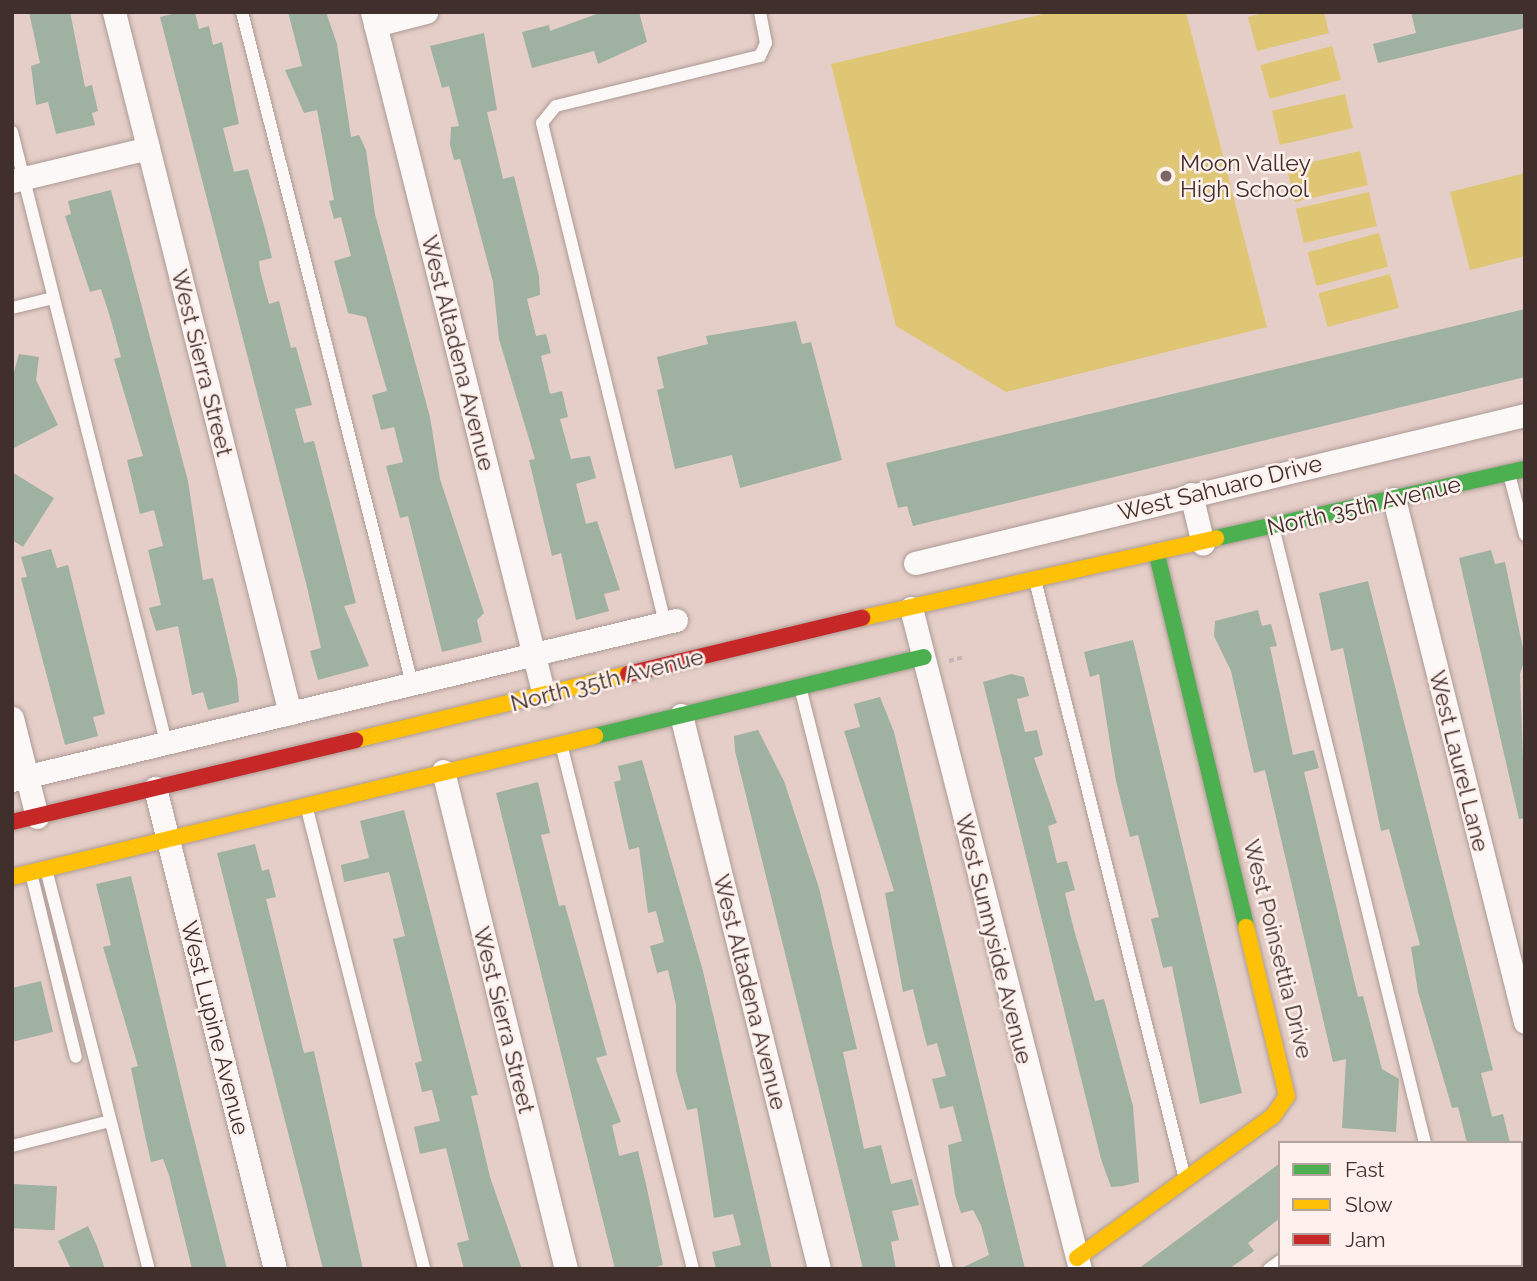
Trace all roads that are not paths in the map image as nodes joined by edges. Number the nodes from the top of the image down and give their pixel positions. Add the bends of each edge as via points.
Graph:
1 (114, 12) edge
2 (243, 12) edge
3 (426, 12) edge
4 (760, 12) edge
5 (373, 19) edge
6 (12, 132) edge
7 (148, 148) junction
8 (18, 180) edge
9 (53, 298) junction
10 (12, 308) edge
11 (1525, 415) edge
12 (1517, 471) edge
13 (1191, 494) junction
14 (1394, 499) junction
15 (1273, 527) junction
16 (1525, 534) edge
17 (1203, 544) junction
18 (1157, 555) junction
19 (915, 563) dead end
20 (1035, 580) junction
21 (911, 608) junction
22 (671, 622) joint
23 (534, 654) junction
24 (924, 657) junction
25 (412, 684) junction
26 (800, 686) junction
27 (544, 695) junction
28 (290, 713) junction
29 (681, 715) junction
30 (12, 718) edge
31 (166, 742) junction
32 (561, 743) junction
33 (443, 771) junction
34 (20, 779) edge
35 (155, 788) junction
36 (306, 804) junction
37 (37, 817) junction
38 (12, 822) edge
39 (167, 838) junction
40 (38, 871) junction
41 (12, 877) edge
42 (1525, 1022) edge
43 (76, 1056) dead end
44 (110, 1121) junction
45 (1425, 1141) edge
46 (12, 1146) edge
47 (1185, 1179) junction
48 (1078, 1263) edge
49 (149, 1269) edge
50 (275, 1269) edge
51 (424, 1269) edge
52 (566, 1269) edge
53 (693, 1269) edge
54 (819, 1269) edge
55 (947, 1269) edge

1 - 7 street, West Sierra Street
2 - 25 lane
3 - 5 street
4 - 22 lane via 766,43 760,56 556,106 541,123
5 - 23 street, West Altadena Avenue
6 - 8 lane
7 - 8 street
7 - 28 street, West Sierra Street
8 - 9 lane
9 - 10 lane
9 - 31 lane
11 - 13 street, West Sahuaro Drive
12 - 14 street, North 35th Avenue
12 - 16 lane
13 - 17 street
13 - 19 street, West Sahuaro Drive
14 - 15 street, North 35th Avenue
14 - 42 street, West Laurel Lane
15 - 17 street, North 35th Avenue
15 - 45 lane
17 - 18 street, North 35th Avenue
18 - 20 street, North 35th Avenue
18 - 47 street, West Poinsettia Drive via 1287,1096 1273,1116
20 - 21 street, North 35th Avenue
20 - 47 lane
21 - 24 street, West Sunnyside Avenue
21 - 27 street, North 35th Avenue
22 - 23 street, North 35th Avenue
23 - 25 street, North 35th Avenue
23 - 27 street, West Altadena Avenue
24 - 26 street
24 - 48 street, West Sunnyside Avenue
25 - 28 street, North 35th Avenue
26 - 29 street
26 - 55 lane
27 - 35 street, North 35th Avenue
28 - 31 street, North 35th Avenue
29 - 32 street
29 - 54 street, West Altadena Avenue
30 - 34 street
31 - 34 street, North 35th Avenue
32 - 33 street
32 - 53 lane
33 - 36 street
33 - 52 street, West Sierra Street
34 - 37 street
35 - 37 street, North 35th Avenue
35 - 39 street, West Lupine Avenue
36 - 39 street
36 - 51 lane
37 - 38 street, North 35th Avenue
39 - 40 street
39 - 50 street, West Lupine Avenue
40 - 41 street
40 - 43 lane
40 - 44 lane
44 - 46 lane
44 - 49 lane
47 - 48 street, West Poinsettia Drive

